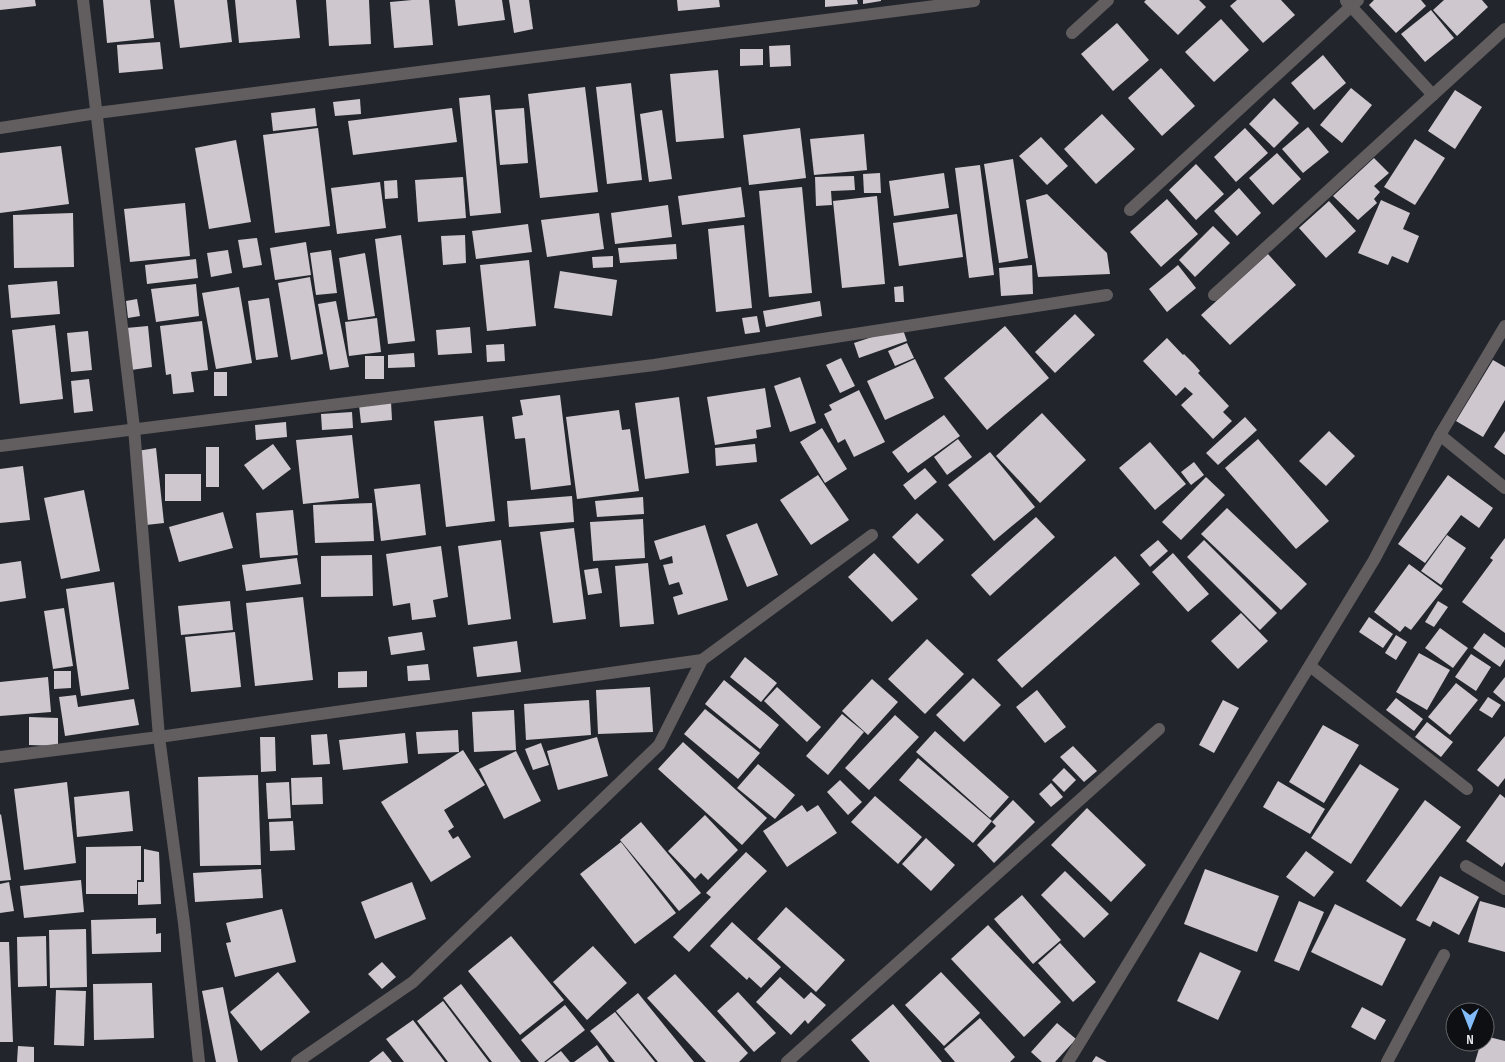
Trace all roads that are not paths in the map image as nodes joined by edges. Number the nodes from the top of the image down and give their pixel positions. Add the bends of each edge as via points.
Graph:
1 (83, 0) edge
2 (1108, 0) edge
3 (974, 1) dead end
4 (1351, 2) edge
5 (1505, 29) edge
6 (1072, 33) dead end
7 (1433, 95) junction
8 (97, 113) junction
9 (0, 128) edge
10 (1130, 210) dead end
11 (1107, 295) dead end
12 (1214, 295) dead end
13 (1505, 326) edge
14 (134, 428) junction
15 (1440, 435) junction
16 (0, 446) edge
17 (1505, 488) edge
18 (872, 535) dead end
19 (702, 660) junction
20 (1310, 666) junction
21 (1159, 729) dead end
22 (159, 737) junction
23 (0, 757) edge
24 (1467, 789) dead end
25 (1466, 866) dead end
26 (1505, 889) edge
27 (1444, 955) dead end
28 (199, 1062) edge
29 (297, 1062) edge
30 (787, 1062) edge
31 (1068, 1062) edge
32 (1387, 1062) edge

1 - 8 street
2 - 6 street
3 - 8 street
4 - 7 street
4 - 10 street
5 - 7 street
7 - 12 street
8 - 9 street
8 - 14 street
11 - 14 street via 654,365
13 - 15 street
14 - 16 street
14 - 22 street
15 - 17 street
15 - 20 street via 1374,560
18 - 19 street
19 - 22 street
19 - 29 street via 659,744 413,982
20 - 24 street
20 - 31 street
21 - 30 street
22 - 23 street
22 - 28 street
25 - 26 street
27 - 32 street

